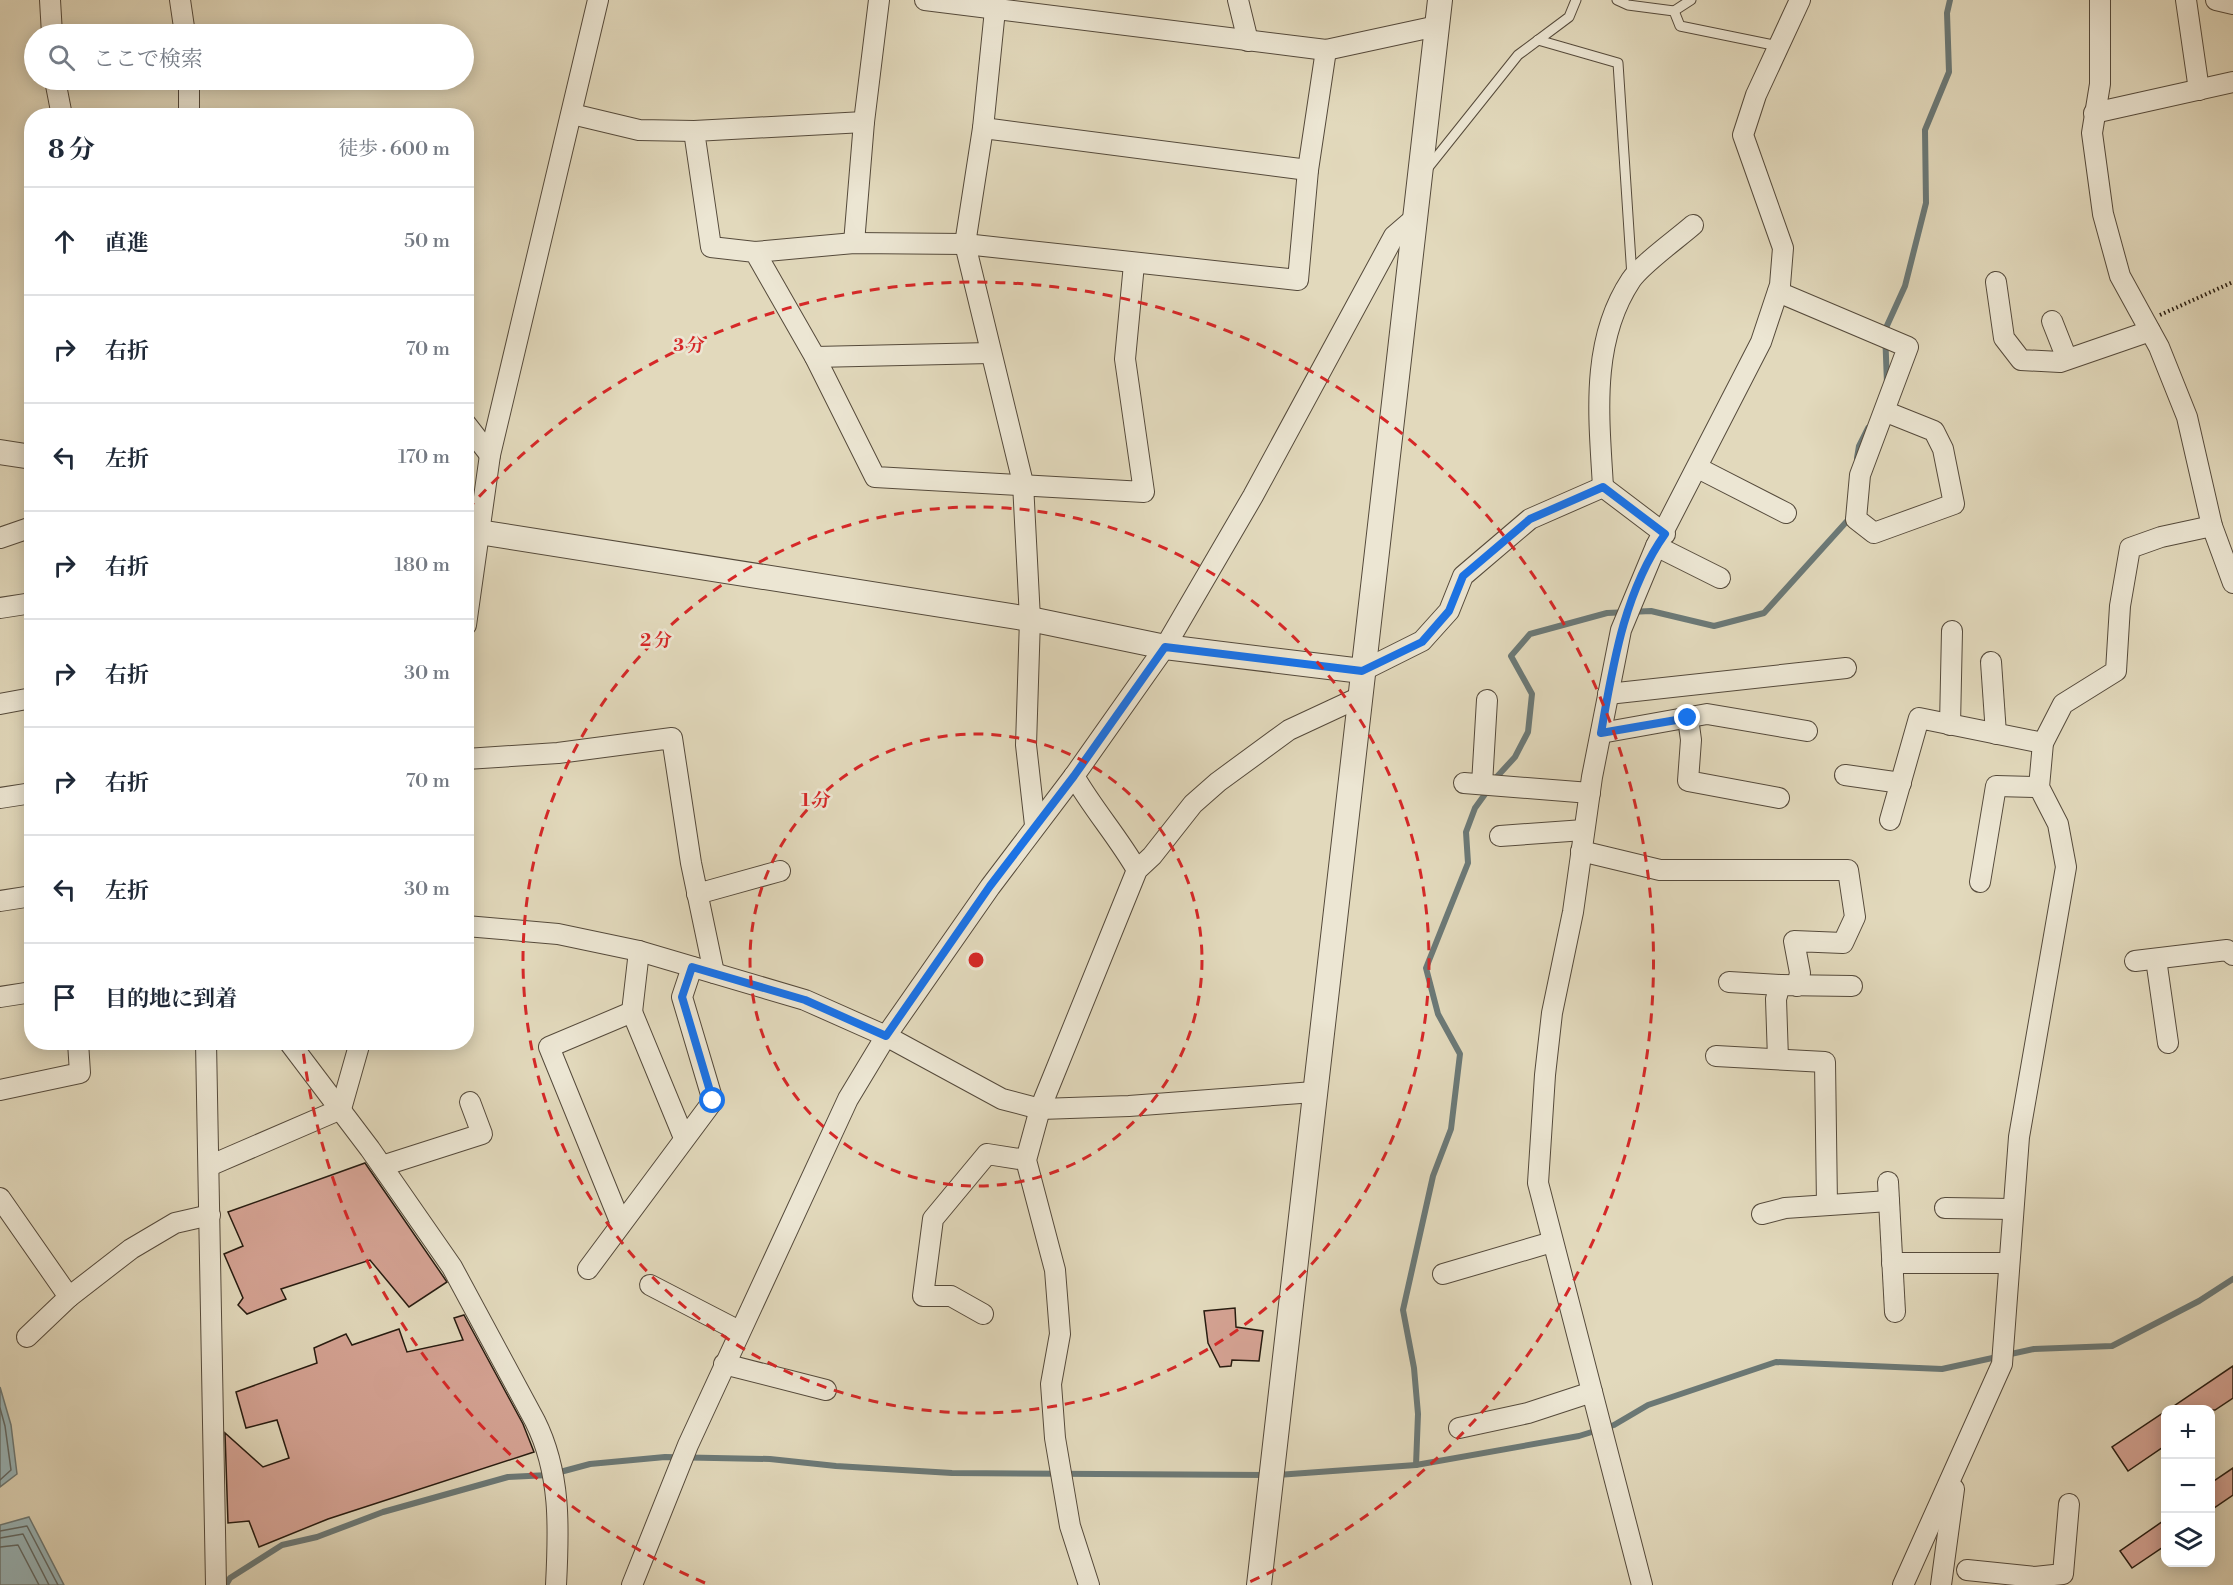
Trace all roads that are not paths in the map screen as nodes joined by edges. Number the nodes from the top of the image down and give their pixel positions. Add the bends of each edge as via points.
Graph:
1 (50, 0) edge
2 (598, 0) edge
3 (879, 0) edge
4 (925, 0) edge
5 (1238, 0) edge
6 (1440, 0) edge
7 (1576, 0) edge
8 (1617, 0) edge
9 (1691, 0) edge
10 (1800, 0) edge
11 (2100, 0) edge
12 (2186, 0) edge
13 (2216, 0) edge
14 (178, 1) edge
15 (2233, 3) edge
16 (996, 5) edge
17 (1674, 11) junction
18 (51, 24) edge
19 (183, 24) edge
20 (1437, 26) junction
21 (1538, 40) junction
22 (1248, 41) junction
23 (1780, 47) junction
24 (1326, 50) junction
25 (2233, 82) edge
26 (58, 90) edge
27 (189, 90) edge
28 (2199, 90) junction
29 (61, 108) edge
30 (189, 108) edge
31 (2094, 113) junction
32 (572, 114) junction
33 (864, 122) junction
34 (983, 128) junction
35 (694, 131) junction
36 (1308, 170) junction
37 (1421, 175) junction
38 (1416, 217) junction
39 (1693, 225) dead end
40 (854, 243) junction
41 (965, 244) junction
42 (755, 252) junction
43 (1134, 264) junction
44 (1632, 279) junction
45 (1996, 282) dead end
46 (1778, 292) junction
47 (2052, 321) dead end
48 (2147, 326) junction
49 (990, 353) junction
50 (815, 357) junction
51 (2067, 359) junction
52 (1884, 411) junction
53 (474, 434) edge
54 (0, 452) edge
55 (490, 455) junction
56 (24, 456) edge
57 (1698, 468) junction
58 (1023, 483) junction
59 (1603, 487) junction
60 (1786, 513) dead end
61 (2212, 526) junction
62 (24, 530) edge
63 (474, 531) edge
64 (0, 538) edge
65 (1660, 540) junction
66 (1720, 578) dead end
67 (2233, 583) edge
68 (24, 604) edge
69 (0, 608) edge
70 (1030, 619) junction
71 (1952, 630) dead end
72 (1165, 647) junction
73 (1991, 662) dead end
74 (1846, 668) dead end
75 (1362, 671) junction
76 (1608, 693) junction
77 (1360, 697) junction
78 (24, 700) edge
79 (1487, 700) dead end
80 (0, 704) edge
81 (1688, 718) junction
82 (1950, 725) junction
83 (1807, 731) dead end
84 (1601, 733) junction
85 (1996, 734) junction
86 (2043, 743) junction
87 (474, 758) edge
88 (1845, 775) dead end
89 (1074, 776) junction
90 (1901, 783) junction
91 (2039, 787) junction
92 (1590, 792) junction
93 (24, 794) edge
94 (0, 798) edge
95 (1779, 798) dead end
96 (1890, 820) dead end
97 (1035, 825) junction
98 (1584, 830) junction
99 (1500, 836) dead end
100 (1581, 851) junction
101 (1137, 870) junction
102 (780, 871) dead end
103 (1980, 882) dead end
104 (697, 894) junction
105 (24, 897) edge
106 (0, 901) edge
107 (474, 927) edge
108 (639, 951) junction
109 (2233, 955) edge
110 (2156, 959) junction
111 (2135, 961) dead end
112 (692, 967) junction
113 (714, 973) junction
114 (1729, 982) dead end
115 (1789, 985) junction
116 (1852, 986) dead end
117 (24, 993) edge
118 (0, 997) edge
119 (632, 1012) junction
120 (886, 1036) junction
121 (2168, 1043) dead end
122 (79, 1050) edge
123 (206, 1050) edge
124 (295, 1050) edge
125 (358, 1050) edge
126 (1716, 1056) dead end
127 (1778, 1059) junction
128 (0, 1090) edge
129 (1314, 1092) junction
130 (470, 1102) dead end
131 (341, 1109) junction
132 (1040, 1109) junction
133 (684, 1138) junction
134 (1026, 1160) junction
135 (209, 1166) junction
136 (382, 1166) junction
137 (0, 1198) edge
138 (1827, 1205) junction
139 (1945, 1208) dead end
140 (2012, 1209) junction
141 (1762, 1214) dead end
142 (210, 1215) junction
143 (621, 1224) junction
144 (1552, 1242) junction
145 (1892, 1263) junction
146 (2010, 1263) junction
147 (588, 1269) dead end
148 (1443, 1274) dead end
149 (650, 1285) dead end
150 (69, 1297) junction
151 (1895, 1312) dead end
152 (983, 1314) dead end
153 (739, 1331) junction
154 (27, 1337) dead end
155 (724, 1364) junction
156 (826, 1390) dead end
157 (1592, 1392) junction
158 (1459, 1428) dead end
159 (1956, 1472) junction
160 (2069, 1504) dead end
161 (1967, 1570) dead end
162 (2069, 1579) edge
163 (2035, 1581) edge
164 (216, 1585) edge
165 (556, 1585) edge
166 (632, 1585) edge
167 (1089, 1585) edge
168 (1259, 1585) edge
169 (1642, 1585) edge
170 (1903, 1585) edge
171 (1941, 1585) edge

1 - 18 street
2 - 32 street
3 - 33 street
4 - 16 street
5 - 22 street
6 - 20 street
7 - 21 lane via 1569,17
8 - 17 lane
9 - 17 lane
10 - 23 street
11 - 31 street via 2100,84
12 - 28 street
13 - 15 street
14 - 19 street
16 - 22 street
16 - 34 street
17 - 23 lane via 1680,26
20 - 24 street
20 - 37 street
21 - 37 lane via 1518,55
21 - 44 lane via 1618,63
22 - 24 street
23 - 46 street via 1756,95 1743,135 1783,248
24 - 36 street
25 - 28 street
26 - 29 street
27 - 30 street
28 - 31 street
31 - 48 street via 2092,133 2103,214 2120,276
32 - 35 street via 639,130
32 - 55 street
33 - 35 street
33 - 40 street
34 - 36 street
34 - 41 street
35 - 42 street via 711,247
36 - 43 street via 1298,280
37 - 38 street
38 - 72 street via 1394,236 1253,496
38 - 75 street
39 - 44 street
40 - 41 street
40 - 42 street
41 - 43 street
41 - 49 street
42 - 50 street
43 - 58 street via 1125,359 1144,492
44 - 59 street via 1607,330 1597,394
45 - 51 street via 2004,338 2021,360
46 - 52 street via 1908,346
46 - 57 street via 1761,342
47 - 51 street
48 - 51 street
48 - 61 street via 2187,417
49 - 50 street
49 - 58 street
50 - 58 street via 875,477
52 - 52 street via 1860,475 1856,519 1874,533 1954,504 1943,448 1934,431
53 - 55 street
54 - 56 street
55 - 63 street
57 - 60 street
57 - 65 street
58 - 70 street
59 - 65 street
59 - 75 street via 1530,519 1463,576 1449,611 1422,642
61 - 67 street
61 - 86 street via 2130,548 2120,606 2116,671 2063,704
62 - 64 street
63 - 70 street
65 - 66 street
65 - 76 street via 1621,630
68 - 69 street
70 - 72 street
70 - 97 street via 1026,745
71 - 82 street
72 - 75 street
72 - 89 street
73 - 85 street
74 - 76 street
75 - 77 street
76 - 84 street
77 - 101 street via 1289,730 1218,782 1193,804
77 - 129 street
78 - 80 street
79 - 92 street via 1473,783
81 - 83 street via 1707,714
81 - 84 street
81 - 95 street via 1688,782
82 - 85 street
82 - 90 street via 1919,718
84 - 92 street
85 - 86 street
86 - 91 street
87 - 104 street via 558,753 672,738
88 - 90 street
89 - 97 street
89 - 101 street
90 - 96 street
91 - 103 street via 1996,786
91 - 140 street via 2058,824 2066,867 2019,1137
92 - 98 street
93 - 94 street
97 - 120 street
98 - 99 street
98 - 100 street
100 - 115 street via 1660,870 1848,870 1855,917 1843,943 1794,941 1800,973
100 - 144 street via 1545,1075 1538,1183
101 - 132 street
102 - 104 street
104 - 113 street
105 - 106 street
107 - 108 street via 558,934
108 - 112 street
108 - 119 street
109 - 110 street via 2227,950
110 - 111 street
110 - 121 street
112 - 113 street
112 - 133 street via 682,997 713,1101
113 - 120 street via 805,1000
114 - 115 street
115 - 116 street
115 - 127 street via 1776,999
117 - 118 street
119 - 133 street
119 - 143 street via 549,1047
120 - 132 street via 1002,1099
120 - 153 street via 848,1099
122 - 128 street via 80,1073
123 - 135 street
124 - 131 street
125 - 131 street
126 - 127 street
127 - 138 street via 1825,1062
129 - 132 street
129 - 168 street
130 - 136 street via 482,1134
131 - 135 street
131 - 136 street
132 - 134 street
133 - 143 street
134 - 152 street via 987,1154 933,1219 922,1296 951,1296
134 - 167 street via 1054,1270 1060,1334 1051,1384 1055,1438 1070,1526
135 - 142 street
136 - 165 street via 452,1267 547,1445 557,1492
137 - 150 street
138 - 141 street
138 - 145 street via 1888,1192
139 - 140 street
140 - 146 street
142 - 150 street via 175,1223 131,1249
142 - 164 street
143 - 147 street
144 - 148 street
144 - 157 street
145 - 146 street
145 - 151 street
146 - 159 street via 2002,1364
149 - 153 street
150 - 154 street
153 - 155 street
155 - 156 street
155 - 166 street
157 - 158 street via 1528,1413
157 - 169 street
159 - 170 street
159 - 171 street
160 - 162 street
161 - 163 street
162 - 163 street

